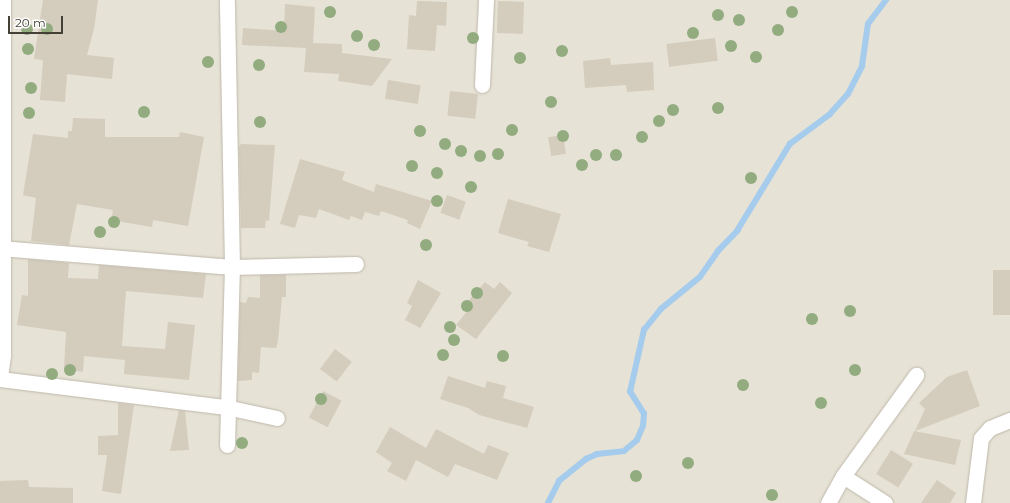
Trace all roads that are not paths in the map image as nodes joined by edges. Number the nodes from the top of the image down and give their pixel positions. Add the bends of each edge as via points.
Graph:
1 (3, 0) edge
2 (227, 0) edge
3 (486, 0) edge
4 (482, 85) dead end
5 (1, 248) edge
6 (356, 264) dead end
7 (232, 267) junction
8 (916, 375) dead end
9 (0, 378) edge
10 (226, 407) junction
11 (277, 418) dead end
12 (1010, 420) edge
13 (227, 445) dead end
14 (843, 476) junction
15 (828, 503) edge
16 (885, 503) edge
17 (973, 503) edge

1 - 5 street
2 - 7 street
3 - 4 street
5 - 7 street
5 - 9 street via 3,355
6 - 7 street
7 - 10 street
8 - 14 street
9 - 10 street
10 - 11 street
10 - 13 street
12 - 17 street via 990,428 981,438
14 - 15 street
14 - 16 street

